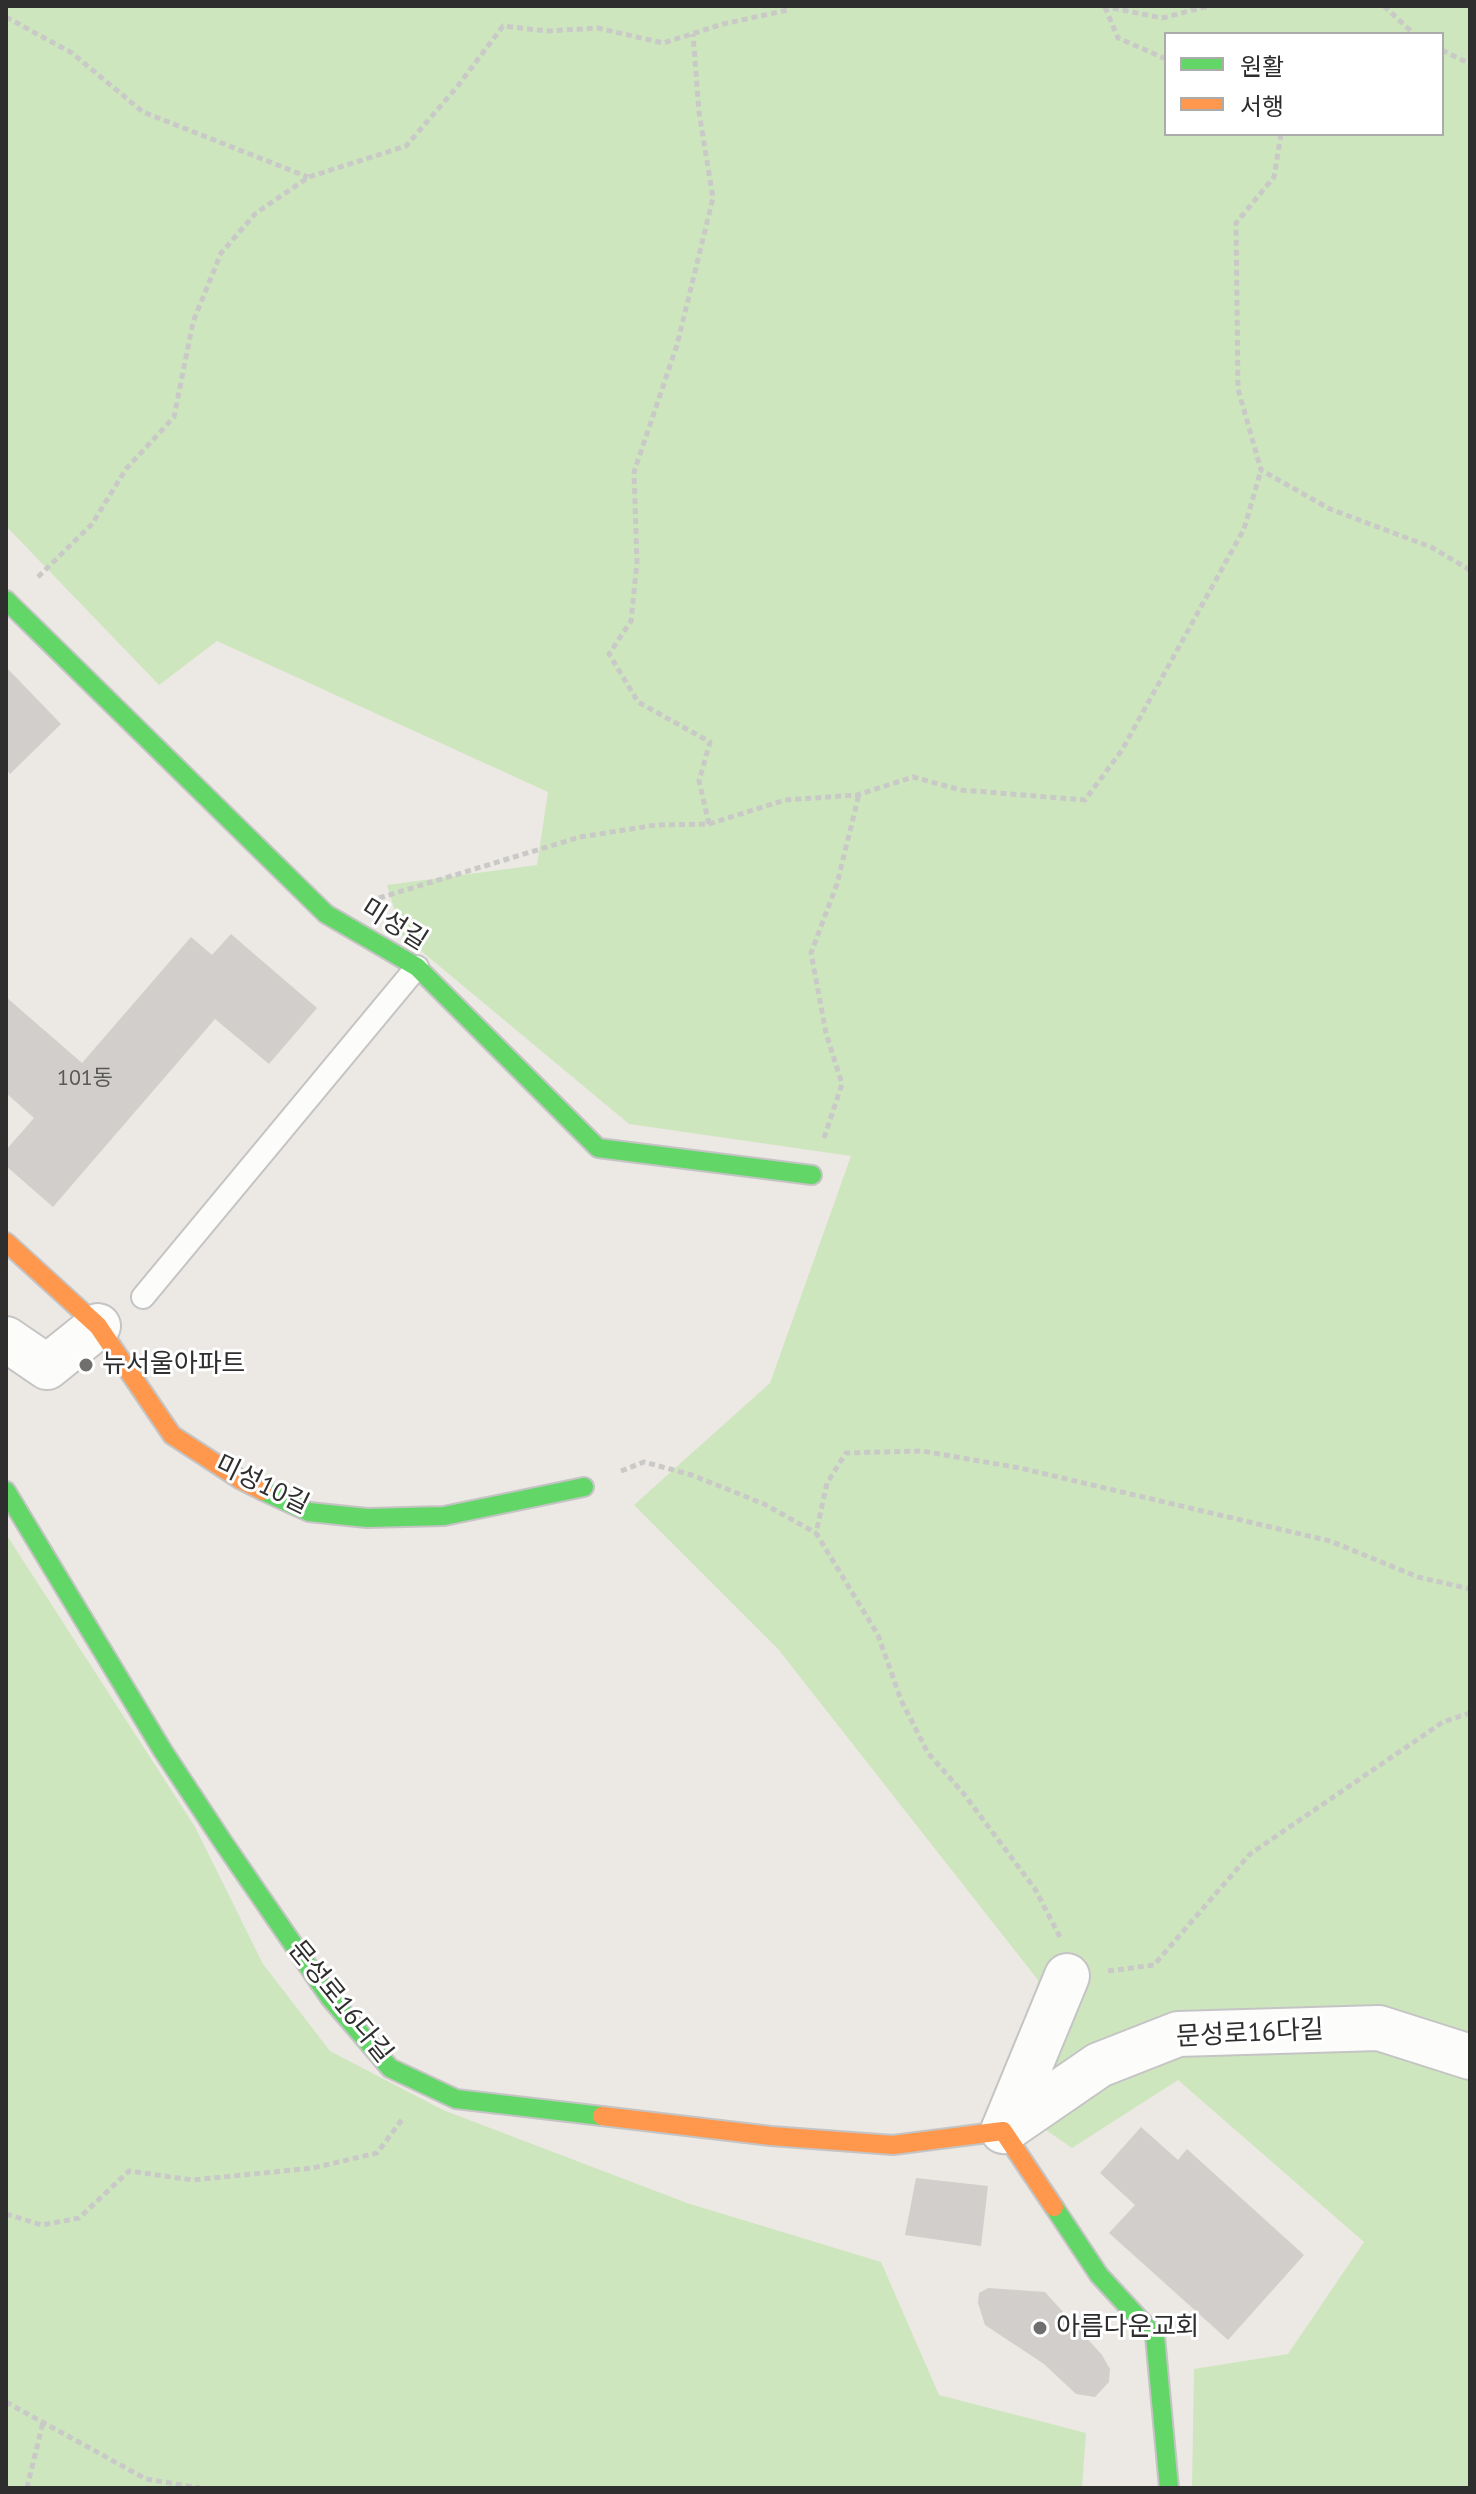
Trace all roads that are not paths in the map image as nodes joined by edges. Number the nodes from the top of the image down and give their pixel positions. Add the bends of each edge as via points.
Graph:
1 (8, 602) edge
2 (417, 967) junction
3 (812, 1175) road end
4 (6, 1242) edge
5 (143, 1297) dead end
6 (98, 1326) junction
7 (6, 1339) edge
8 (584, 1487) road end
9 (6, 1491) edge
10 (1067, 1976) road end
11 (1470, 2057) edge
12 (1003, 2131) junction
13 (1169, 2488) edge

1 - 2 street, 미성길 via 326,914
2 - 3 street, 미성길 via 598,1148
2 - 5 lane
4 - 6 street, 미성10길
6 - 7 street via 47,1367
6 - 8 street, 미성10길 via 172,1435 241,1480 309,1512 367,1518 444,1516
9 - 12 street, 문성로16다길 via 223,1842 330,1998 390,2068 456,2099 771,2136 893,2145
10 - 12 street
11 - 12 street, 문성로16다길 via 1379,2028 1178,2034 1099,2065
12 - 13 street via 1099,2275 1155,2336

